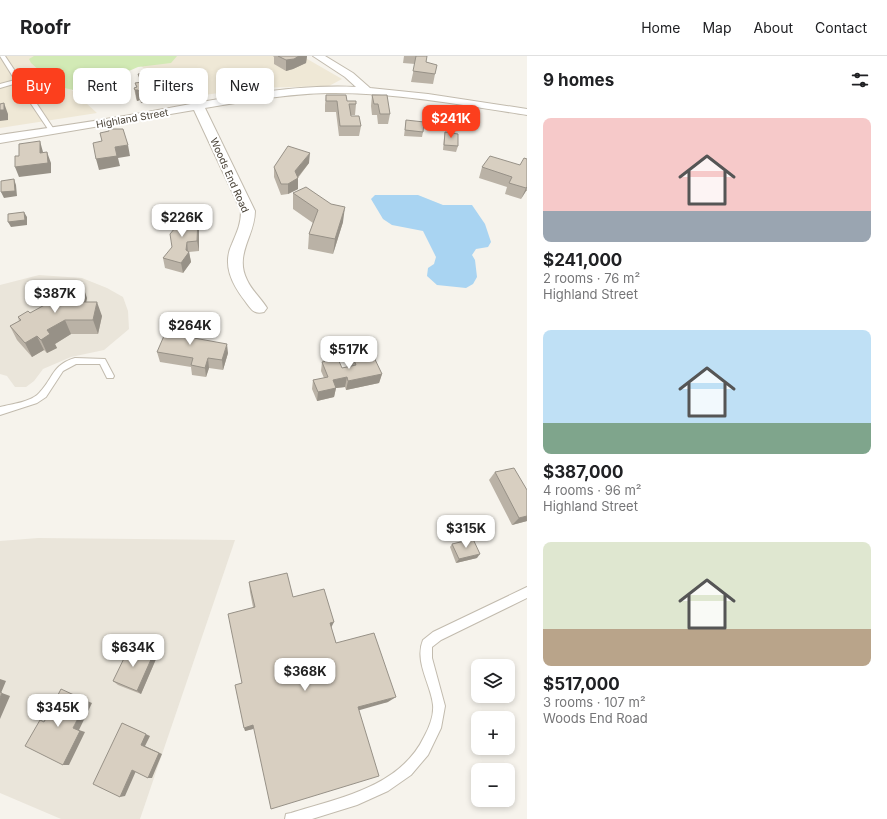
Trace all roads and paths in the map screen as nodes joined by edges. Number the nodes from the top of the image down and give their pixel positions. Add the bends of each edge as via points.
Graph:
1 (2, 56) edge
2 (318, 56) edge
3 (12, 71) edge
4 (12, 83) edge
5 (0, 86) edge
6 (367, 91) junction
7 (34, 104) edge
8 (198, 106) junction
9 (527, 112) edge
10 (52, 131) junction
11 (0, 139) edge
12 (259, 308) dead end
13 (110, 376) dead end
14 (0, 411) edge
15 (527, 592) edge
16 (291, 819) edge

1 - 3 lane
2 - 6 street via 349,75
4 - 5 lane
6 - 8 street, Highland Street via 283,93
6 - 9 street, Highland Street
7 - 10 lane
8 - 10 street, Highland Street
8 - 12 street, Woods End Road via 248,211 248,224 236,249 235,272
10 - 11 street, Highland Street
13 - 14 lane via 102,361 76,361 60,369 43,395 34,401
15 - 16 lane via 437,636 427,644 426,658 440,706 435,728 427,745 407,771 384,788

